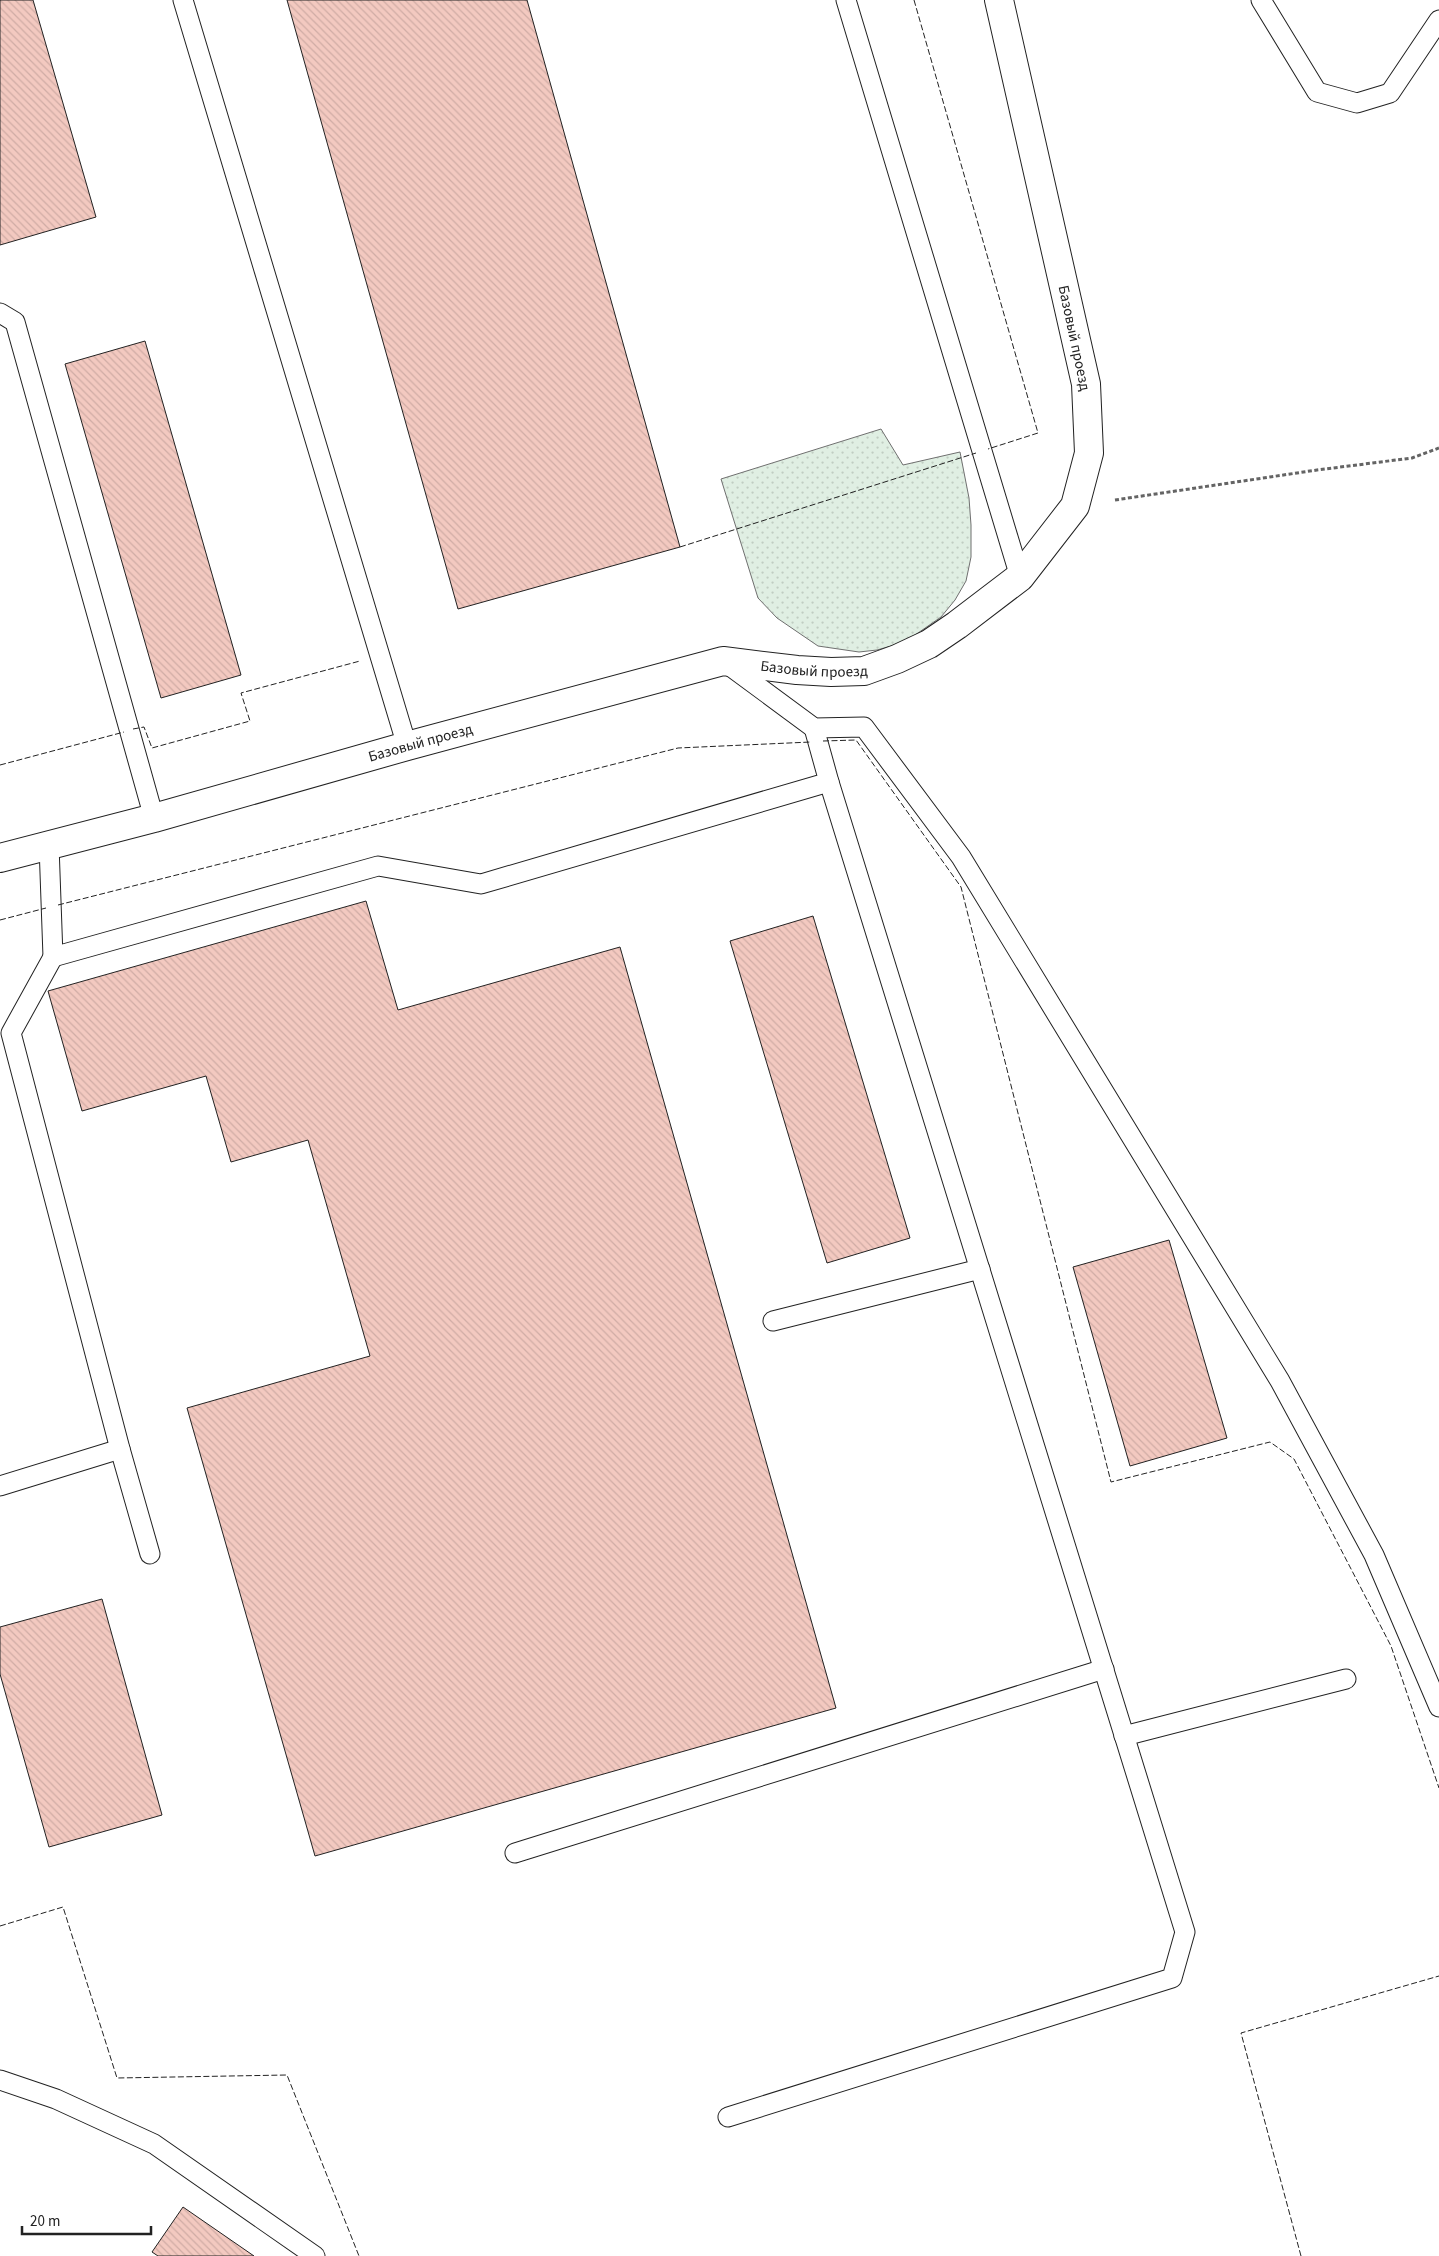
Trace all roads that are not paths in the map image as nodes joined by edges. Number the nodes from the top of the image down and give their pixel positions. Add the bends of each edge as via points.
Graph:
1 (182, 0) edge
2 (846, 0) edge
3 (1000, 0) edge
4 (1261, 0) edge
5 (1439, 20) edge
6 (0, 313) edge
7 (1020, 577) junction
8 (723, 661) junction
9 (814, 728) junction
10 (407, 746) junction
11 (829, 782) junction
12 (154, 818) junction
13 (49, 845) junction
14 (0, 858) edge
15 (53, 957) junction
16 (980, 1268) junction
17 (773, 1321) dead end
18 (120, 1449) junction
19 (0, 1486) edge
20 (150, 1554) dead end
21 (1104, 1669) junction
22 (1346, 1679) dead end
23 (1439, 1707) edge
24 (1124, 1736) junction
25 (515, 1853) dead end
26 (0, 2080) edge
27 (728, 2117) dead end
28 (314, 2256) edge

1 - 10 lane
2 - 7 lane
3 - 7 street, Базовый проезд via 1086,384 1089,453 1075,506
4 - 5 lane via 1317,92 1357,103 1390,93
6 - 12 lane via 15,322
7 - 8 street, Базовый проезд via 929,644 864,671 814,671
8 - 9 lane
8 - 10 street, Базовый проезд
9 - 11 lane
9 - 23 lane via 864,727 961,858 1280,1381 1374,1555
10 - 12 street, Базовый проезд
11 - 15 lane via 481,884 378,866
11 - 16 lane
12 - 13 street, Базовый проезд
13 - 14 street, Базовый проезд
13 - 15 lane
15 - 18 lane via 11,1033
16 - 17 lane
16 - 21 lane
18 - 19 lane
18 - 20 lane
21 - 24 lane
21 - 25 lane
22 - 24 lane
24 - 27 lane via 1185,1932 1172,1978
26 - 28 lane via 56,2100 154,2144

